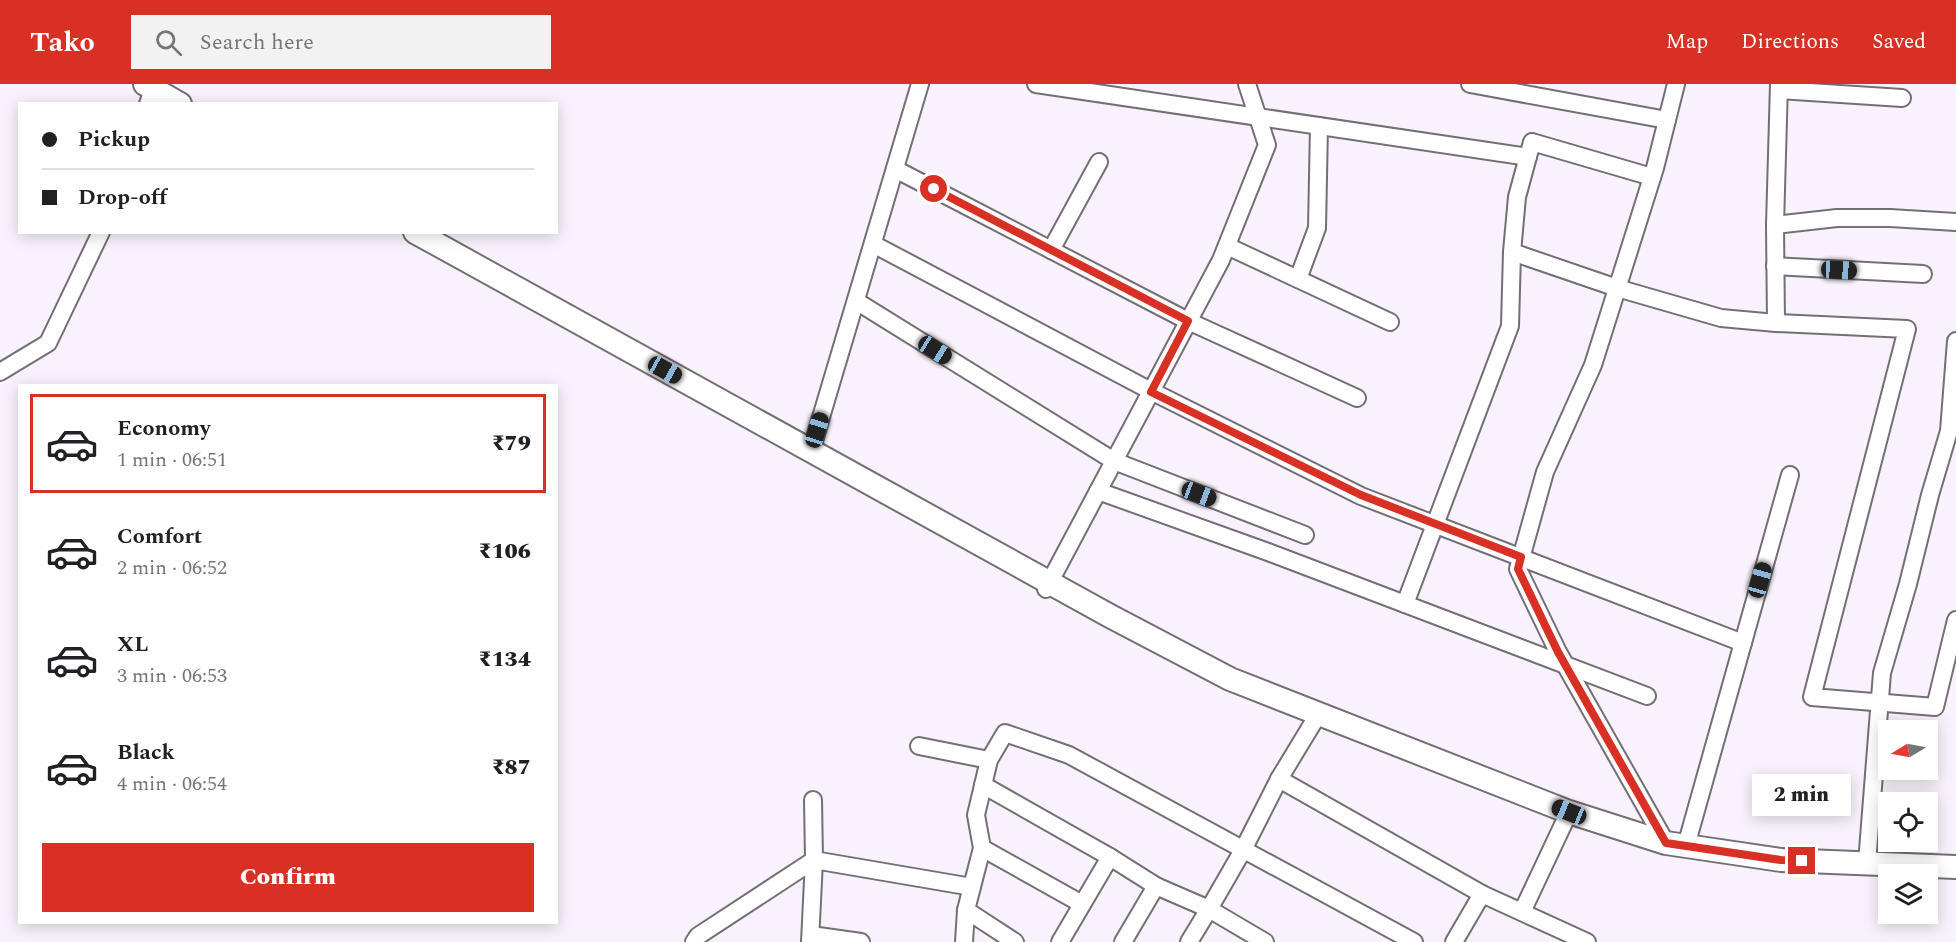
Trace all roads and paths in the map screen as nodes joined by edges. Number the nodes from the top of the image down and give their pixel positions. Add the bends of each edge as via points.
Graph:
1 (920, 84) edge
2 (1036, 84) edge
3 (1246, 84) edge
4 (1470, 84) edge
5 (1676, 84) edge
6 (1779, 87) edge
7 (149, 92) edge
8 (1902, 98) dead end
9 (175, 102) edge
10 (1258, 117) junction
11 (1667, 120) junction
12 (1319, 126) junction
13 (1528, 156) junction
14 (1099, 162) dead end
15 (895, 168) junction
16 (1652, 177) junction
17 (1956, 222) edge
18 (1775, 225) junction
19 (100, 234) edge
20 (418, 234) edge
21 (873, 244) junction
22 (1227, 246) junction
23 (1051, 250) junction
24 (1512, 252) junction
25 (1775, 266) junction
26 (1923, 274) dead end
27 (1298, 279) junction
28 (1617, 288) junction
29 (856, 301) junction
30 (1188, 321) junction
31 (1390, 322) dead end
32 (1776, 323) junction
33 (1956, 341) edge
34 (0, 372) edge
35 (1151, 392) junction
36 (1357, 398) dead end
37 (811, 451) junction
38 (1114, 461) junction
39 (1790, 475) dead end
40 (1098, 491) junction
41 (1435, 524) junction
42 (1305, 536) dead end
43 (1521, 557) junction
44 (1047, 586) junction
45 (1405, 604) junction
46 (1956, 620) edge
47 (1743, 643) junction
48 (1565, 665) junction
49 (1647, 696) dead end
50 (1879, 703) junction
51 (1319, 713) junction
52 (919, 747) dead end
53 (989, 760) junction
54 (1279, 779) junction
55 (983, 785) junction
56 (813, 800) dead end
57 (1569, 812) junction
58 (1676, 845) junction
59 (982, 848) junction
60 (1243, 850) junction
61 (1110, 857) junction
62 (814, 860) junction
63 (1867, 863) junction
64 (1956, 867) edge
65 (1156, 886) junction
66 (972, 888) junction
67 (1482, 894) junction
68 (1082, 904) junction
69 (1209, 909) junction
70 (966, 910) junction
71 (1522, 912) junction
72 (811, 938) edge
73 (1248, 938) edge
74 (694, 942) edge
75 (861, 942) edge
76 (964, 942) edge
77 (1015, 942) edge
78 (1060, 942) edge
79 (1123, 942) edge
80 (1189, 942) edge
81 (1265, 942) edge
82 (1414, 942) edge
83 (1454, 942) edge
84 (1587, 942) edge

1 - 15 street
2 - 10 street
3 - 10 street
4 - 11 street
5 - 11 street
6 - 8 street
6 - 18 street
7 - 9 street
10 - 12 street
10 - 22 street via 1267,145
11 - 16 street
12 - 13 street
12 - 27 street via 1317,228
13 - 16 street via 1532,142
13 - 24 street via 1517,197
14 - 23 street
15 - 21 street
15 - 23 street
16 - 28 street
17 - 18 street via 1837,218
18 - 25 street
19 - 34 street via 48,343
20 - 37 street
21 - 29 street
21 - 35 street
22 - 27 street
22 - 30 street
23 - 30 street
24 - 28 street
24 - 41 street via 1510,326
25 - 26 street
25 - 32 street
27 - 31 street
28 - 32 street via 1721,318
28 - 43 street via 1593,365 1545,472
29 - 37 street
29 - 38 street
30 - 35 street
30 - 36 street
32 - 50 street via 1907,329 1812,697
33 - 50 street via 1949,431 1882,673
35 - 38 street
35 - 41 street via 1361,495
37 - 44 street
38 - 40 street
38 - 42 street
39 - 47 street
40 - 44 street
40 - 45 street
41 - 43 street
41 - 45 street
43 - 47 street
43 - 48 street via 1518,569
44 - 51 street via 1230,679
45 - 48 street
46 - 50 street via 1935,707
47 - 58 street
48 - 49 street
48 - 58 street
50 - 63 street
51 - 54 street
51 - 57 street
52 - 53 street
53 - 55 street
53 - 60 street via 1005,733 1069,755
54 - 60 street
54 - 67 street
55 - 59 street via 976,814
55 - 61 street
56 - 62 street
57 - 58 street
57 - 71 street
58 - 63 street via 1781,860
59 - 66 street
59 - 68 street
60 - 69 street
60 - 82 street
61 - 65 street
61 - 68 street
62 - 66 street
62 - 72 street
62 - 74 street
63 - 64 street
65 - 69 street
65 - 79 street
66 - 70 street
67 - 71 street
67 - 83 street
68 - 78 street
69 - 73 street
69 - 80 street
70 - 76 street
70 - 77 street
71 - 84 street
72 - 75 street
73 - 81 street

